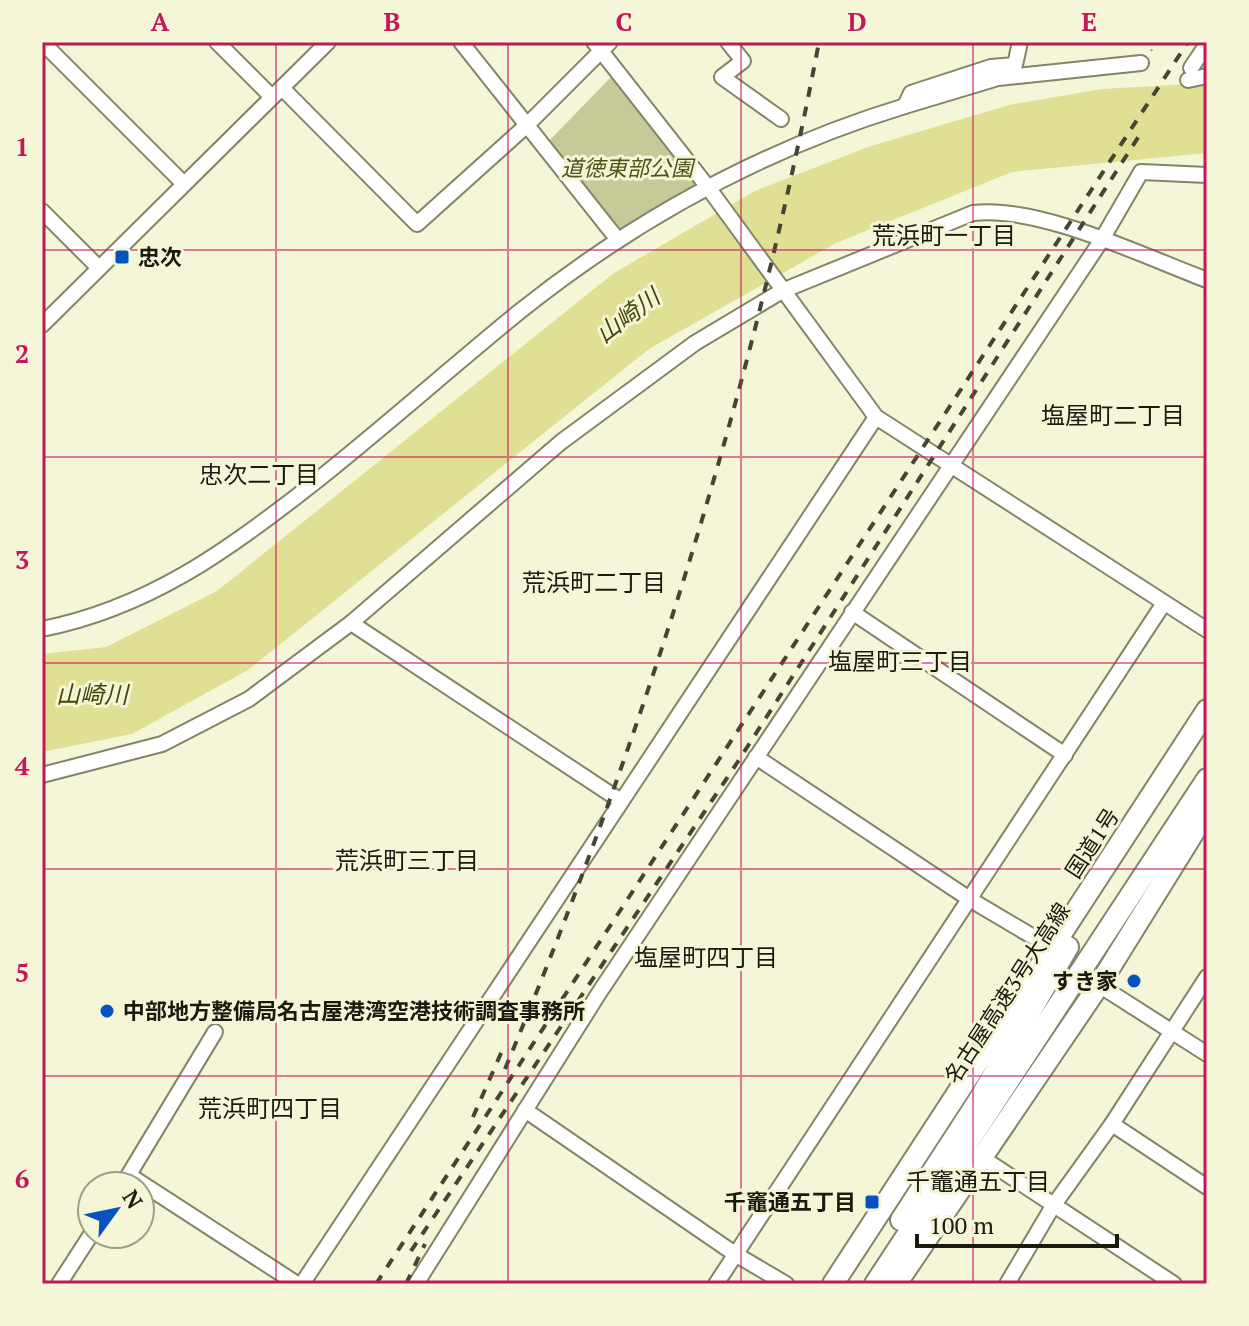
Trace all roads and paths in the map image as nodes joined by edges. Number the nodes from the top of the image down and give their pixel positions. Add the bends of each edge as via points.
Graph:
1 (42, 42) edge
2 (217, 42) edge
3 (328, 42) edge
4 (461, 42) edge
5 (728, 42) edge
6 (1020, 42) edge
7 (1207, 44) edge
8 (602, 45) edge
9 (1141, 63) dead end
10 (1207, 76) edge
11 (277, 93) junction
12 (905, 106) junction
13 (781, 119) dead end
14 (527, 125) junction
15 (1207, 175) edge
16 (184, 184) junction
17 (709, 189) junction
18 (42, 211) edge
19 (618, 240) junction
20 (1101, 241) junction
21 (99, 268) junction
22 (1207, 280) edge
23 (779, 288) junction
24 (42, 325) edge
25 (876, 417) junction
26 (951, 463) junction
27 (1164, 603) junction
28 (852, 612) junction
29 (351, 623) junction
30 (42, 629) edge
31 (1207, 630) edge
32 (1207, 710) edge
33 (1207, 726) edge
34 (1065, 755) junction
35 (756, 757) junction
36 (42, 775) edge
37 (1207, 779) edge
38 (621, 801) junction
39 (1207, 811) edge
40 (971, 900) junction
41 (1081, 925) junction
42 (1052, 948) junction
43 (1207, 977) edge
44 (1099, 985) junction
45 (1170, 1030) junction
46 (215, 1032) dead end
47 (1207, 1054) edge
48 (525, 1110) junction
49 (1112, 1124) junction
50 (981, 1157) junction
51 (132, 1170) edge
52 (1207, 1187) edge
53 (156, 1198) edge
54 (1053, 1206) junction
55 (81, 1250) edge
56 (735, 1254) junction
57 (59, 1284) edge
58 (300, 1284) edge
59 (416, 1284) edge
60 (716, 1284) edge
61 (786, 1284) edge
62 (833, 1284) edge
63 (844, 1284) edge
64 (860, 1284) edge
65 (875, 1284) edge
66 (896, 1284) edge
67 (1007, 1284) edge
68 (1174, 1284) edge

1 - 16 street
2 - 11 street
3 - 11 street
4 - 14 street
5 - 13 street via 743,61 722,77
6 - 12 street via 1015,65 991,67 911,93
7 - 10 street via 1190,74
8 - 14 street
8 - 17 street
9 - 12 street via 998,78
11 - 14 street via 417,224
11 - 16 street
12 - 17 street via 807,140
14 - 19 street
15 - 20 street via 1141,172
16 - 21 street
17 - 19 street
17 - 23 street
18 - 21 street
19 - 30 street via 521,311 230,548 124,606
20 - 22 street
20 - 23 street via 1031,216 997,210 973,213
20 - 26 street
21 - 24 street
23 - 25 street
23 - 29 street via 608,406
25 - 26 street
25 - 38 street
26 - 27 street
26 - 28 street
27 - 31 street
27 - 34 street
28 - 34 street
28 - 35 street
29 - 36 street via 249,699 191,731 139,752
29 - 38 street
32 - 42 highway, 国道1号
33 - 41 highway, 名古屋高速3号大高線
34 - 40 street
35 - 40 street
35 - 48 street
37 - 65 highway
38 - 58 street
39 - 44 highway
40 - 42 street
40 - 56 street
41 - 63 highway, 名古屋高速3号大高線
41 - 64 highway via 977,1103
42 - 62 highway, 国道1号
43 - 45 street
44 - 45 street
44 - 50 highway
45 - 47 street
45 - 49 street
46 - 51 street
48 - 56 street
48 - 59 street
49 - 52 street
49 - 54 street
50 - 54 street
50 - 66 highway
53 - 58 street
54 - 67 street
54 - 68 street
55 - 57 street
56 - 60 street
56 - 61 street

